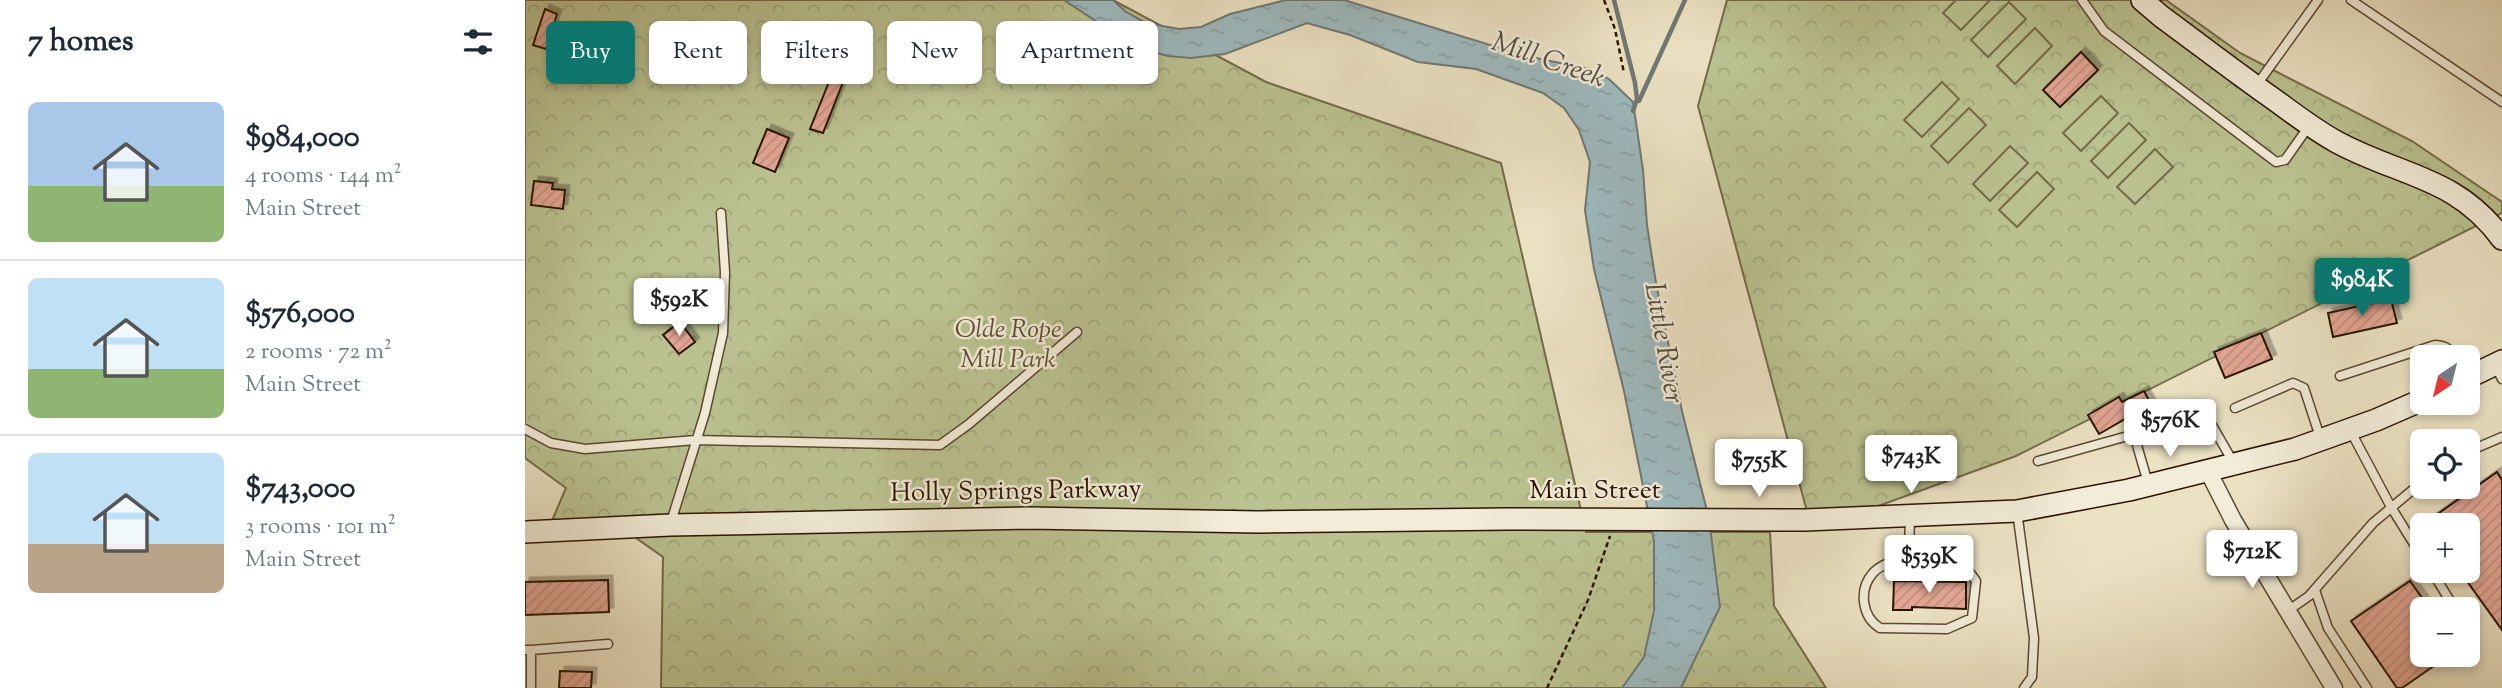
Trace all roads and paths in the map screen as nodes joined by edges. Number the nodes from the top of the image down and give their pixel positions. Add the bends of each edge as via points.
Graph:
1 (1604, 0) edge
2 (2082, 0) edge
3 (2142, 0) edge
4 (2318, 0) edge
5 (2351, 0) edge
6 (1624, 73) dead end
7 (2256, 86) junction
8 (2502, 102) edge
9 (2310, 125) junction
10 (721, 213) dead end
11 (2502, 239) edge
12 (1077, 332) dead end
13 (2410, 353) edge
14 (2500, 368) edge
15 (2480, 374) edge
16 (2340, 376) dead end
17 (2410, 405) edge
18 (2235, 408) dead end
19 (525, 429) edge
20 (2350, 430) junction
21 (2134, 435) junction
22 (2502, 437) edge
23 (696, 440) junction
24 (2321, 440) junction
25 (2480, 446) edge
26 (2038, 461) dead end
27 (2235, 464) junction
28 (2209, 471) junction
29 (2149, 486) junction
30 (2410, 492) edge
31 (2391, 507) junction
32 (2017, 511) junction
33 (1910, 516) junction
34 (1508, 519) joint
35 (670, 525) junction
36 (525, 532) edge
37 (1610, 534) dead end
38 (2410, 538) edge
39 (1909, 555) junction
40 (2315, 590) junction
41 (2286, 612) junction
42 (608, 644) dead end
43 (528, 650) edge
44 (531, 688) edge
45 (1547, 688) edge
46 (2024, 688) edge
47 (2334, 688) edge
48 (2367, 688) edge

1 - 6 path
2 - 9 lane via 2104,31 2276,162 2285,160
3 - 7 main road
4 - 7 lane
5 - 8 lane
7 - 9 main road
9 - 11 main road via 2366,157 2465,199
10 - 23 lane via 723,333
12 - 23 lane via 940,444
13 - 16 lane
14 - 15 main road
17 - 20 main road, Main Street
18 - 24 lane via 2298,384 2304,388
19 - 23 lane via 551,443 585,449
20 - 24 main road, Main Street
20 - 31 lane
21 - 26 lane
21 - 27 lane via 2196,417 2209,420
21 - 29 lane
22 - 25 lane
23 - 35 lane
24 - 27 main road, Main Street
27 - 28 main road, Main Street
28 - 29 main road, Main Street
28 - 41 street
29 - 32 main road, Main Street
30 - 31 lane
31 - 38 lane
31 - 40 lane
32 - 33 main road, Main Street
32 - 46 lane via 2034,638 2032,677
33 - 34 main road, Main Street
33 - 39 lane
34 - 35 main road, Holly Springs Parkway via 1258,522 1029,518
35 - 36 main road, Holly Springs Parkway
37 - 45 path via 1588,600
39 - 39 lane via 1874,572 1864,587 1864,606 1873,624 1880,628 1947,629 1972,618 1976,581 1971,574 1935,570
40 - 41 lane
40 - 48 lane via 2328,628
41 - 47 street
42 - 43 lane
43 - 44 lane

